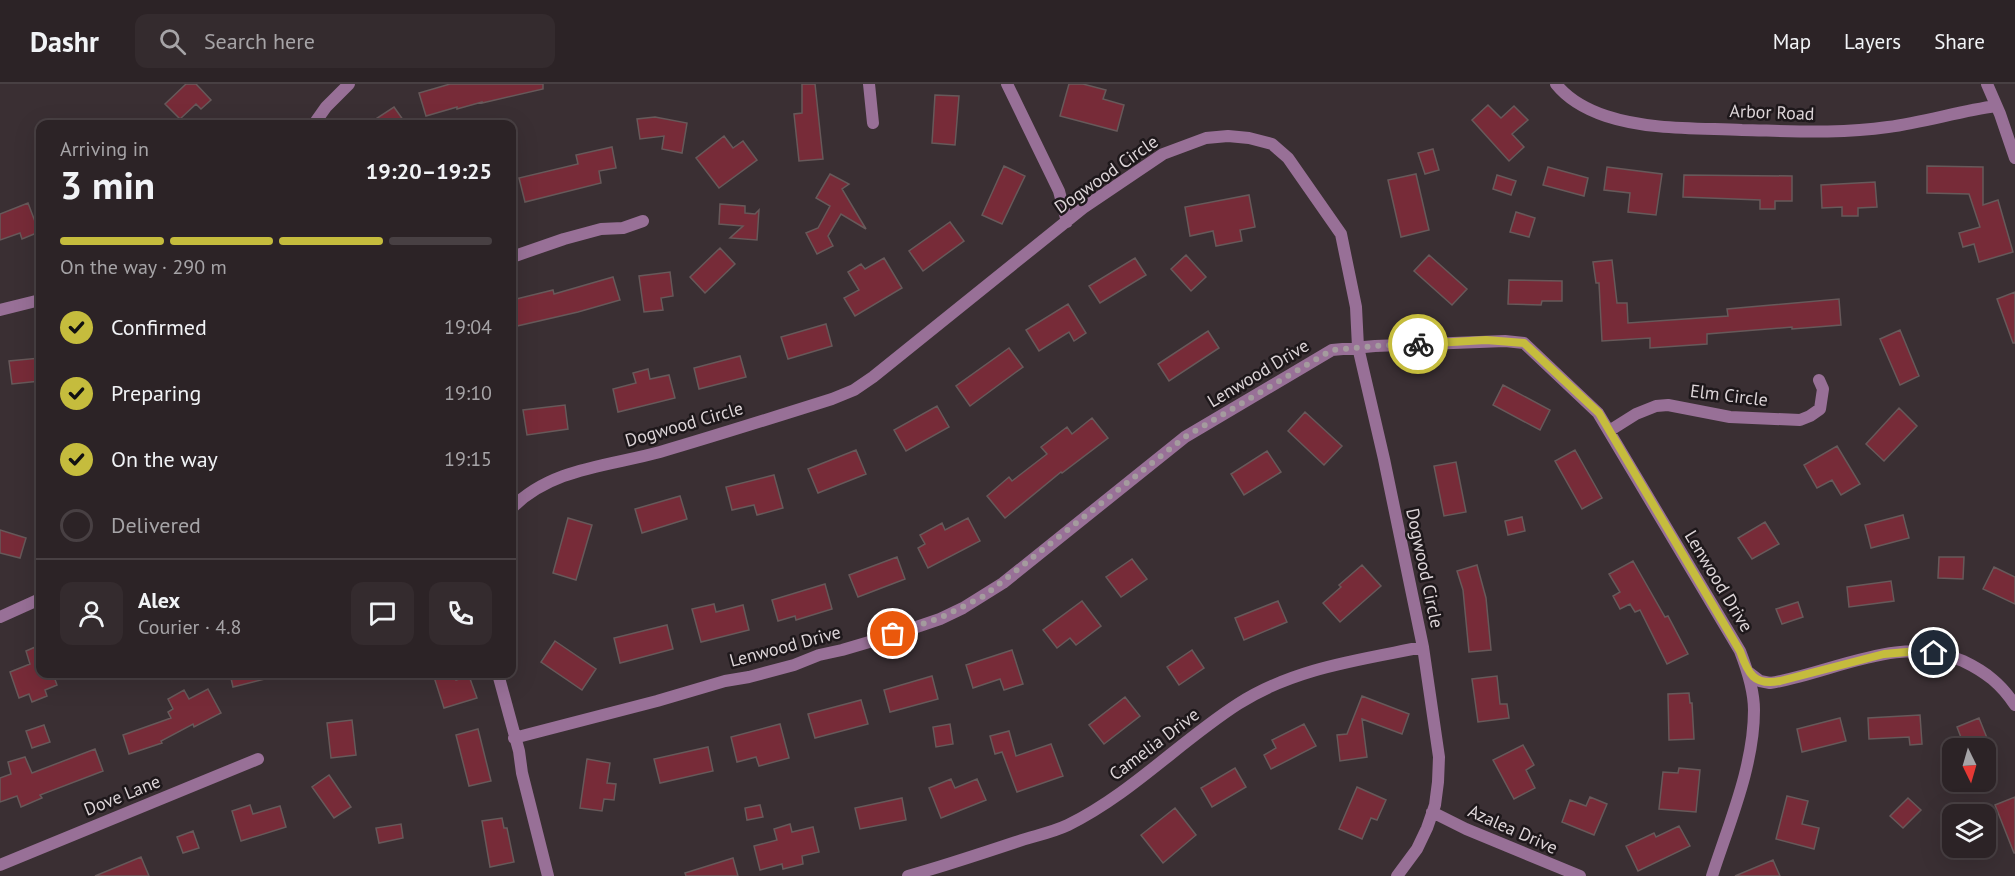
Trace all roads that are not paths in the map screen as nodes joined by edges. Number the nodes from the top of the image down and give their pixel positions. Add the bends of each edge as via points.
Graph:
1 (349, 84) edge
2 (869, 84) edge
3 (1007, 84) edge
4 (1556, 84) edge
5 (1987, 84) edge
6 (1996, 106) junction
7 (317, 120) edge
8 (873, 123) dead end
9 (2015, 158) edge
10 (643, 221) dead end
11 (1067, 222) junction
12 (516, 256) edge
13 (36, 301) edge
14 (0, 309) edge
15 (1358, 347) junction
16 (1819, 380) dead end
17 (1609, 431) junction
18 (516, 504) edge
19 (36, 602) edge
20 (0, 617) edge
21 (1423, 647) junction
22 (1747, 671) junction
23 (499, 678) edge
24 (2015, 705) edge
25 (514, 738) junction
26 (258, 759) dead end
27 (1432, 812) junction
28 (0, 865) edge
29 (548, 876) edge
30 (908, 876) edge
31 (1397, 876) edge
32 (1580, 876) edge
33 (1712, 876) edge

1 - 7 street
2 - 8 street
3 - 11 street via 1059,191
4 - 6 street, Arbor Road via 1573,99 1607,116 1647,125 1688,128 1852,131
5 - 6 street
6 - 9 street
10 - 12 street via 623,228 592,231
11 - 15 street, Dogwood Circle via 1163,154 1186,144 1228,136 1272,144 1288,158 1341,234 1353,290
11 - 18 street, Dogwood Circle via 854,390 659,452 563,476 543,484
13 - 14 street
15 - 17 street, Lenwood Drive via 1486,340 1524,343 1599,413
15 - 21 street, Dogwood Circle
15 - 25 street, Lenwood Drive via 1332,350 1185,437 1003,582 963,608 794,665
16 - 17 street, Elm Circle via 1823,389 1820,409 1800,420 1730,417 1668,405 1636,414
17 - 22 street, Lenwood Drive via 1740,651
19 - 20 street
21 - 27 street, Dogwood Circle via 1439,758
21 - 30 street, Camelia Drive via 1317,668 1276,683 1203,729 1103,806 1069,824
22 - 24 street via 1770,683 1884,654 1928,653 1950,656 1981,669
22 - 33 street, Lenwood Drive via 1754,709 1747,766
23 - 25 street
25 - 29 street
26 - 28 street, Dove Lane
27 - 31 street, Dogwood Circle via 1417,849
27 - 32 street, Azalea Drive

